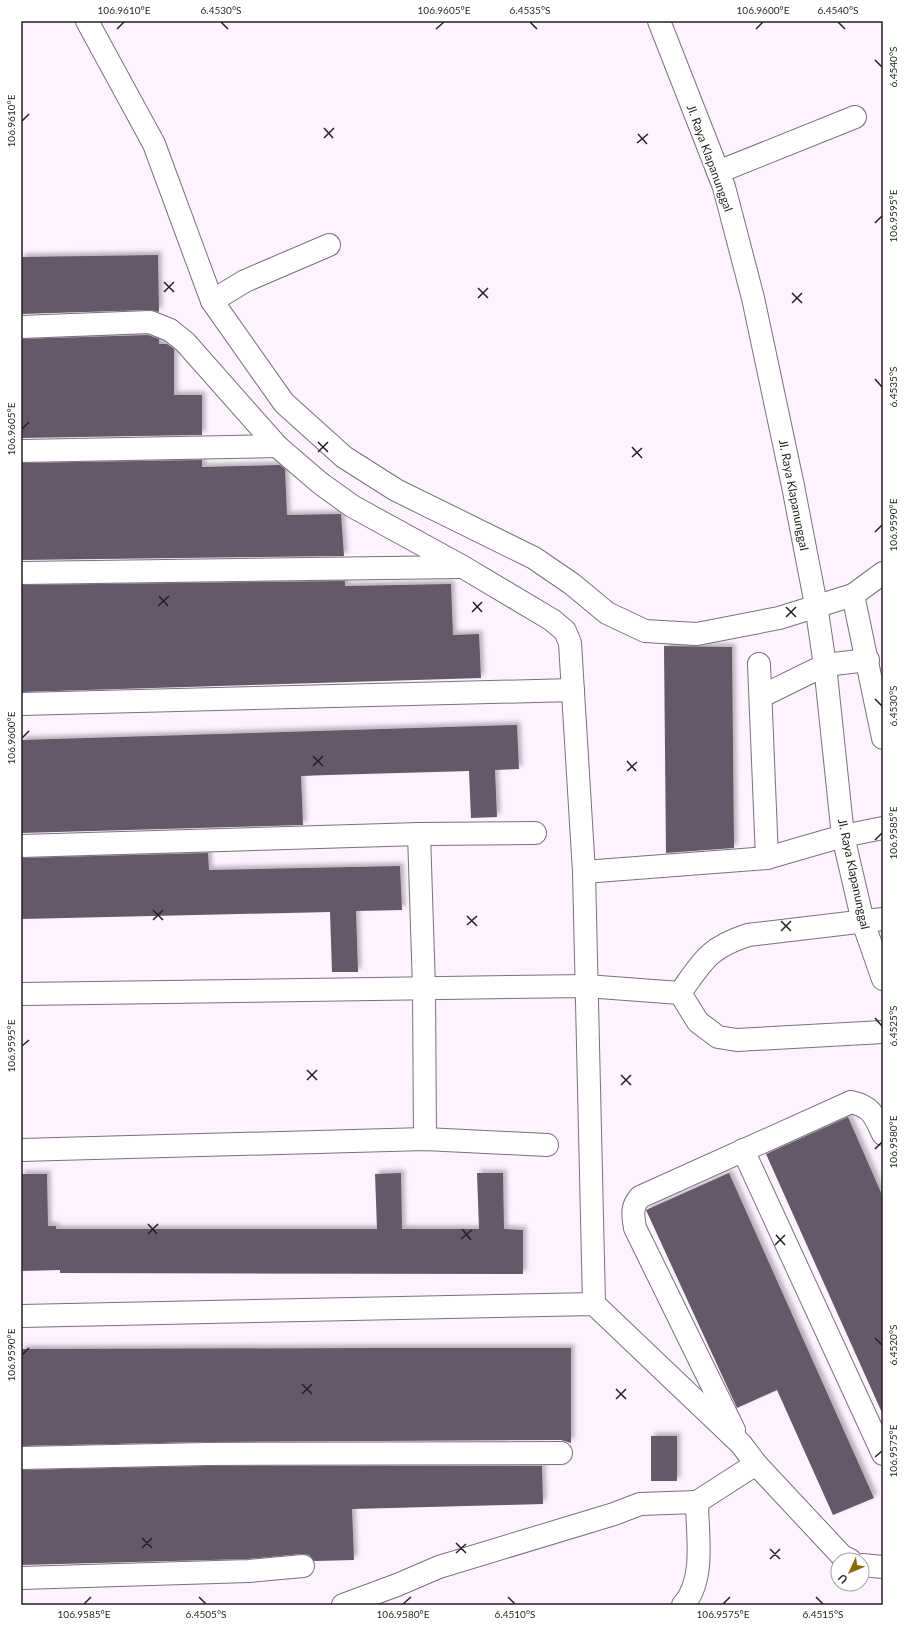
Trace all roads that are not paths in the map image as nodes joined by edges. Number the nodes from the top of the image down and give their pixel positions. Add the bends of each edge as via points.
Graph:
1 (87, 21) edge
2 (659, 21) edge
3 (855, 117) dead end
4 (718, 172) junction
5 (328, 245) dead end
6 (212, 301) junction
7 (21, 328) edge
8 (277, 446) junction
9 (21, 451) edge
10 (463, 567) junction
11 (21, 573) edge
12 (883, 573) edge
13 (853, 595) junction
14 (816, 605) junction
15 (868, 660) junction
16 (759, 664) dead end
17 (825, 665) junction
18 (573, 690) junction
19 (762, 696) junction
20 (21, 704) edge
21 (883, 738) edge
22 (883, 828) edge
23 (535, 833) dead end
24 (419, 834) junction
25 (843, 836) junction
26 (21, 846) edge
27 (767, 858) junction
28 (584, 872) junction
29 (873, 921) edge
30 (881, 966) edge
31 (586, 986) junction
32 (424, 988) junction
33 (680, 993) junction
34 (21, 994) edge
35 (883, 1032) edge
36 (883, 1134) edge
37 (425, 1139) junction
38 (547, 1145) dead end
39 (21, 1150) edge
40 (743, 1150) junction
41 (594, 1304) junction
42 (21, 1316) edge
43 (741, 1444) junction
44 (561, 1453) dead end
45 (883, 1454) edge
46 (21, 1458) edge
47 (756, 1464) junction
48 (697, 1502) junction
49 (838, 1552) edge
50 (302, 1566) dead end
51 (870, 1566) edge
52 (883, 1567) edge
53 (21, 1578) edge
54 (343, 1605) edge
55 (682, 1605) edge

1 - 6 street via 154,144
2 - 4 street, Jl. Raya Klapanunggal
3 - 4 street
4 - 14 street, Jl. Raya Klapanunggal via 753,298 794,486
5 - 6 street via 245,281
6 - 14 street via 284,403 344,457 396,490 534,558 572,584 607,613 645,631 697,634 779,618
7 - 8 street via 150,322 170,330 185,342
8 - 9 street
8 - 10 street via 320,483 352,506
10 - 11 street
10 - 18 street via 565,630 570,643
12 - 13 street
13 - 14 street
13 - 15 street
14 - 17 street, Jl. Raya Klapanunggal
15 - 17 street
15 - 21 street
16 - 19 street
17 - 19 street
17 - 25 street, Jl. Raya Klapanunggal
18 - 20 street
18 - 28 street
19 - 27 street
22 - 25 street
23 - 24 street
24 - 26 street
24 - 32 street
25 - 27 street
25 - 29 street, Jl. Raya Klapanunggal
27 - 28 street
28 - 31 street
29 - 30 street, Jl. Raya Klapanunggal
29 - 33 street via 748,935 727,942 706,956
31 - 32 street
31 - 33 street
31 - 41 street
32 - 34 street
32 - 37 street
33 - 35 street via 698,1022 718,1037 737,1040
36 - 40 street via 874,1116 864,1105 851,1102
37 - 38 street
37 - 39 street
40 - 43 street via 640,1197 632,1211 635,1228
40 - 45 street
41 - 42 street
41 - 43 street
43 - 47 street
44 - 46 street via 207,1454
47 - 48 street
47 - 49 street
48 - 54 street via 640,1504 439,1567
48 - 55 street via 698,1572 689,1598
50 - 53 street via 249,1571
51 - 52 street

